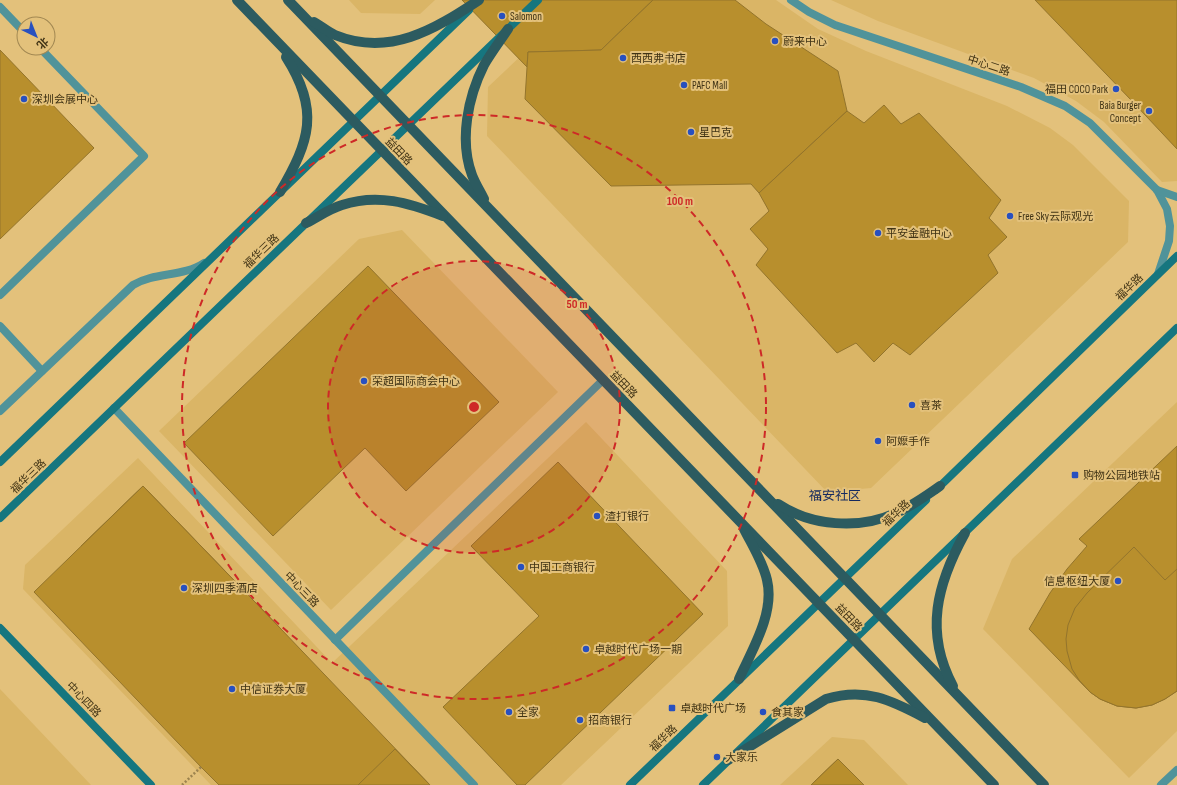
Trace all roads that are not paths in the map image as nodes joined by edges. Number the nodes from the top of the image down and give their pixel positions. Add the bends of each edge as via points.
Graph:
1 (237, 0) edge
2 (288, 0) edge
3 (479, 0) edge
4 (538, 0) edge
5 (791, 0) edge
6 (0, 7) edge
7 (301, 14) junction
8 (16, 24) edge
9 (508, 29) junction
10 (273, 37) junction
11 (48, 56) edge
12 (380, 96) junction
13 (353, 121) junction
14 (408, 125) junction
15 (382, 151) junction
16 (1157, 190) junction
17 (280, 192) junction
18 (1177, 197) edge
19 (488, 208) junction
20 (446, 217) junction
21 (306, 223) junction
22 (1177, 256) edge
23 (210, 260) junction
24 (1158, 274) junction
25 (0, 296) edge
26 (0, 326) edge
27 (1177, 328) edge
28 (42, 371) junction
29 (603, 380) junction
30 (114, 408) junction
31 (0, 411) edge
32 (0, 462) edge
33 (940, 486) junction
34 (765, 495) junction
35 (0, 518) edge
36 (739, 520) junction
37 (965, 533) junction
38 (844, 578) junction
39 (818, 603) junction
40 (880, 615) junction
41 (0, 628) edge
42 (335, 640) junction
43 (854, 640) junction
44 (739, 679) junction
45 (958, 695) junction
46 (935, 724) junction
47 (728, 760) junction
48 (1177, 770) edge
49 (151, 785) edge
50 (474, 785) edge
51 (630, 785) edge
52 (703, 785) edge
53 (994, 785) edge
54 (1044, 785) edge
55 (1161, 785) edge

1 - 10 main road, 益田路
2 - 7 main road
3 - 7 main road via 451,19 397,42 366,43 334,35
3 - 12 street
4 - 9 street, 福华三路
5 - 16 street, 中心二路 via 836,26 1021,87 1065,106 1103,135
6 - 8 street
7 - 12 main road
9 - 14 street, 福华三路
9 - 19 main road via 484,65 471,100 467,125 466,150 472,175
10 - 13 main road, 益田路
10 - 17 main road via 293,68 305,95 308,121 297,163
11 - 25 street via 144,156
12 - 13 street
12 - 14 main road
13 - 15 main road, 益田路
13 - 17 street
14 - 15 street, 福华三路
14 - 19 main road
15 - 20 main road, 益田路
15 - 21 street, 福华三路
16 - 18 street, 中心二路
16 - 24 street, 中心二路 via 1167,209 1170,226 1169,241
17 - 23 street
19 - 34 main road
20 - 21 main road via 408,203 369,199 340,205
20 - 29 main road, 益田路
21 - 30 street, 福华三路
22 - 24 street, 福华路
23 - 28 street via 192,270 147,278 133,285
23 - 32 street
24 - 33 street, 福华路
26 - 28 street
27 - 37 street
28 - 31 street
29 - 36 main road, 益田路
29 - 42 street
30 - 35 street, 福华三路
30 - 42 street, 中心三路
33 - 34 main road via 895,514 868,522 846,524 802,516
33 - 38 street, 福华路
34 - 38 main road
36 - 39 main road, 益田路
36 - 44 main road via 765,573 768,588 768,606 763,624
37 - 40 street
37 - 45 main road via 940,587 936,613 937,640 942,659 948,678
38 - 39 street, 福华路
38 - 40 main road
39 - 43 main road, 益田路
39 - 44 street, 福华路
40 - 43 street
40 - 45 main road
41 - 49 street, 中心四路
42 - 50 street, 中心三路
43 - 46 main road, 益田路
43 - 47 street
44 - 51 street, 福华路
45 - 54 main road
46 - 47 main road via 886,699 862,694 836,696
46 - 53 main road, 益田路
47 - 52 street
48 - 55 street

